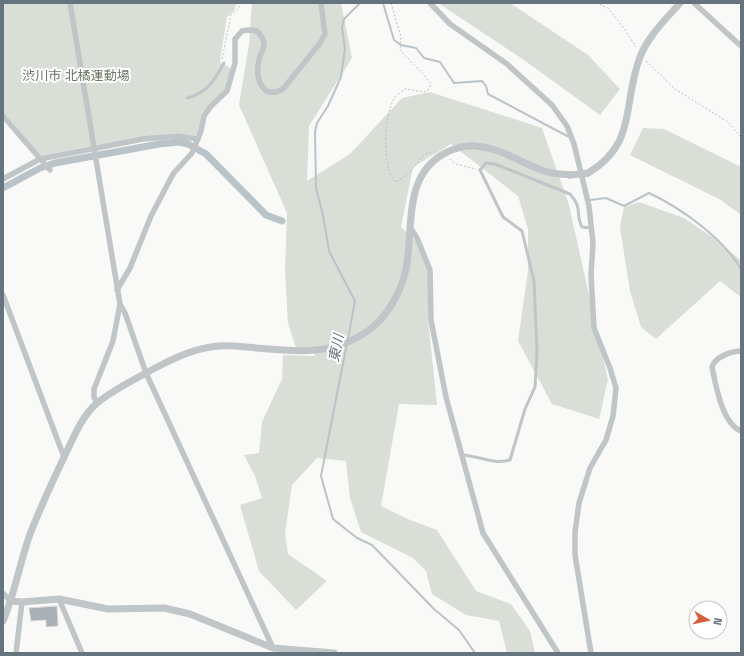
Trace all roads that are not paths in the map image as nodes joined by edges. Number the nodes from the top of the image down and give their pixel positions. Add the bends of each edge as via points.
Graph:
1 (70, 3) edge
2 (321, 3) edge
3 (430, 3) edge
4 (680, 3) edge
5 (694, 3) edge
6 (741, 46) edge
7 (224, 63) dead end
8 (187, 98) dead end
9 (3, 116) edge
10 (198, 140) junction
11 (94, 150) junction
12 (40, 159) junction
13 (50, 170) dead end
14 (3, 179) edge
15 (410, 228) junction
16 (592, 228) junction
17 (117, 290) junction
18 (3, 295) edge
19 (120, 304) junction
20 (741, 351) edge
21 (146, 373) junction
22 (97, 403) junction
23 (741, 431) edge
24 (462, 456) junction
25 (64, 457) junction
26 (3, 593) edge
27 (59, 599) junction
28 (10, 601) junction
29 (22, 602) junction
30 (3, 621) edge
31 (274, 651) edge
32 (16, 653) edge
33 (82, 653) edge
34 (334, 653) edge
35 (558, 653) edge
36 (591, 653) edge

1 - 11 street
2 - 10 street via 325,34 283,89 275,93 268,92 258,76 258,60 264,46 263,38 257,31 242,31 235,39 235,63 227,91 204,116
3 - 16 street via 450,24 507,64 552,105 567,126 574,144
4 - 15 street, bridge via 661,24 641,55 635,72 627,117 612,155 588,172 570,175 546,172 486,147 462,146 444,154 423,171 412,204
5 - 6 street
7 - 8 lane via 215,80 204,92
9 - 12 street
10 - 11 street via 177,136
10 - 17 street via 192,152 173,174 151,216 130,268
11 - 12 street
11 - 17 street
12 - 13 street
12 - 14 street
15 - 21 street via 406,269 393,303 369,330 359,336 335,347 314,352 212,346 178,356
15 - 24 street via 417,238 430,270 431,320 446,397
16 - 24 lane via 582,227 580,208 570,194 495,164 486,163 480,170 503,217 522,230 534,281 535,387 525,409 510,460 495,462 477,456
16 - 36 street via 594,328 616,388 613,416 606,440 590,468 579,503 575,532 575,555
17 - 19 street
18 - 25 street
19 - 21 street
19 - 22 street via 113,341 94,388
20 - 23 street via 723,356 712,368 727,419
21 - 22 street
21 - 31 street
22 - 25 street via 81,423
24 - 35 street via 483,533
25 - 28 street via 30,534
26 - 28 street
27 - 29 street
27 - 31 street via 108,609 170,610 190,614
27 - 33 street
28 - 29 street
28 - 30 street
29 - 32 street
31 - 34 street

